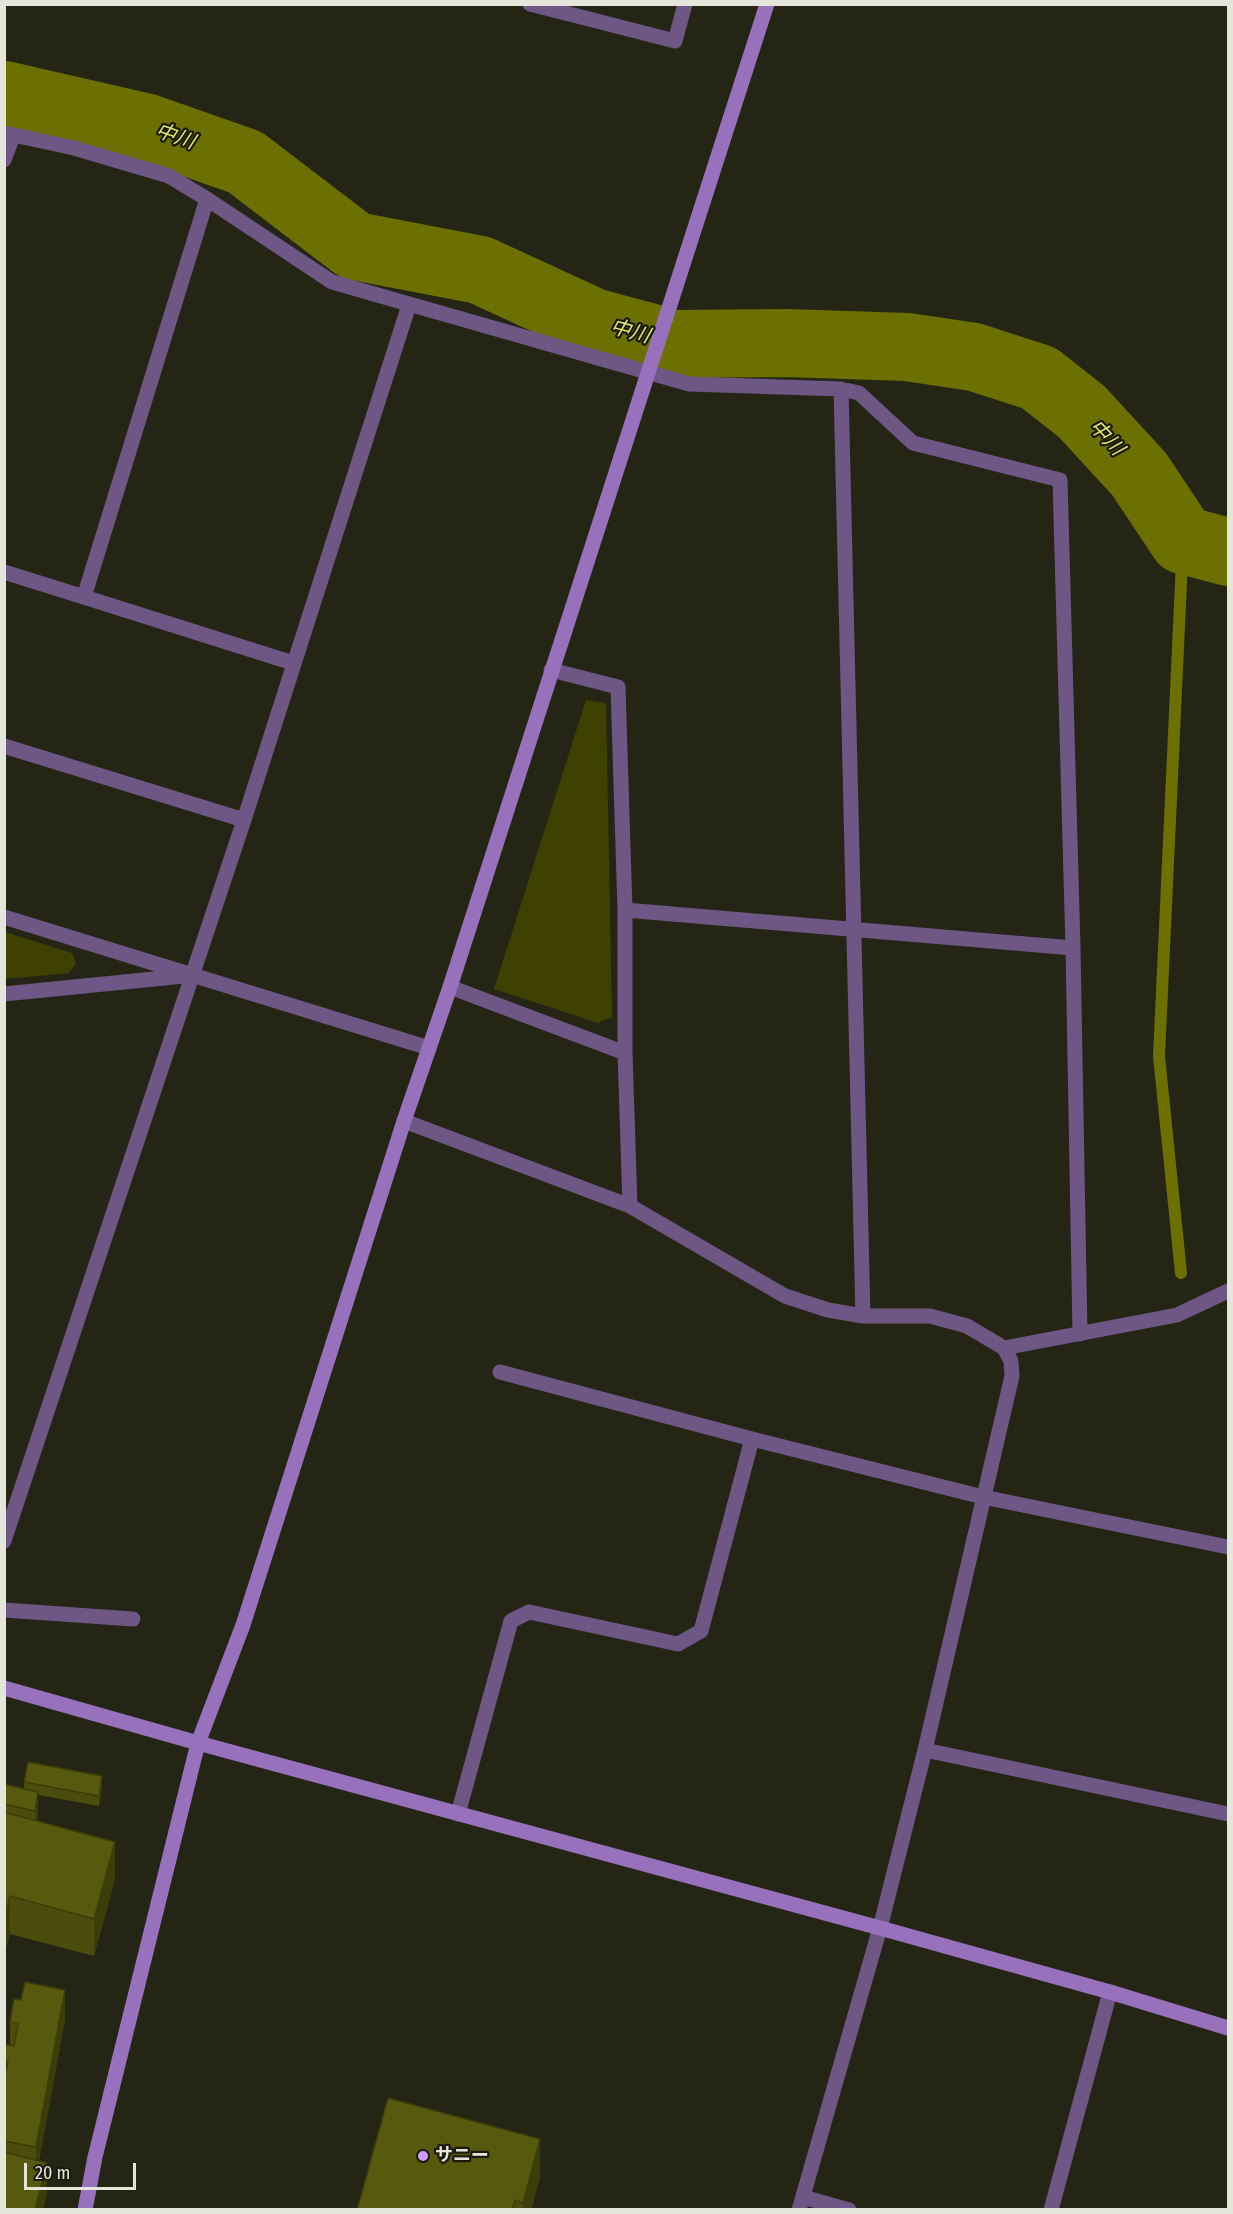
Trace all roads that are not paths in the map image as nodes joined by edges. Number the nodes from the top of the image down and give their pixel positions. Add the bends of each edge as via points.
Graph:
1 (530, 4) edge
2 (685, 4) edge
3 (767, 4) edge
4 (8, 135) edge
5 (4, 160) edge
6 (207, 199) junction
7 (409, 305) junction
8 (647, 372) junction
9 (841, 389) junction
10 (4, 572) edge
11 (84, 597) junction
12 (293, 663) junction
13 (551, 670) junction
14 (4, 746) edge
15 (244, 820) junction
16 (625, 910) junction
17 (4, 917) edge
18 (854, 928) junction
19 (1073, 948) junction
20 (192, 975) junction
21 (450, 987) junction
22 (4, 994) edge
23 (429, 1048) junction
24 (625, 1053) junction
25 (404, 1121) junction
26 (630, 1206) junction
27 (1228, 1291) edge
28 (863, 1316) junction
29 (1080, 1334) junction
30 (1004, 1348) junction
31 (500, 1371) dead end
32 (752, 1439) junction
33 (983, 1497) junction
34 (4, 1541) edge
35 (1228, 1547) edge
36 (4, 1610) edge
37 (133, 1619) dead end
38 (4, 1688) edge
39 (198, 1743) junction
40 (925, 1750) junction
41 (458, 1814) junction
42 (1228, 1814) edge
43 (880, 1928) junction
44 (1110, 1992) junction
45 (1228, 2028) edge
46 (801, 2203) edge
47 (85, 2210) edge
48 (849, 2210) edge
49 (1051, 2210) edge

1 - 2 street via 675,41
3 - 8 street
4 - 5 street
4 - 6 street via 74,148 169,176
6 - 7 street via 332,282
6 - 11 street
7 - 8 street
7 - 12 street
8 - 9 street via 689,384
8 - 13 street
9 - 18 street
9 - 19 street via 859,393 913,443 1060,480
10 - 11 street
11 - 12 street
12 - 15 street
13 - 16 street via 618,687
13 - 21 street
14 - 15 street
15 - 20 street
16 - 18 street
16 - 24 street
17 - 20 street
18 - 19 street
18 - 28 street
19 - 29 street
20 - 22 street
20 - 23 street
20 - 34 street
21 - 23 street
21 - 24 street
23 - 25 street
24 - 26 street
25 - 26 street
25 - 39 street via 243,1625
26 - 28 street via 785,1296
27 - 29 street via 1177,1315
28 - 30 street via 930,1316 967,1326
29 - 30 street
30 - 33 street via 1011,1361 1012,1376
31 - 32 street
32 - 33 street
32 - 41 street via 701,1632 678,1644 529,1612 511,1622
33 - 35 street
33 - 40 street
36 - 37 street
38 - 39 street
39 - 41 street
39 - 47 street
40 - 42 street
40 - 43 street
41 - 43 street
43 - 44 street
43 - 46 street
44 - 45 street
44 - 49 street
46 - 48 street

